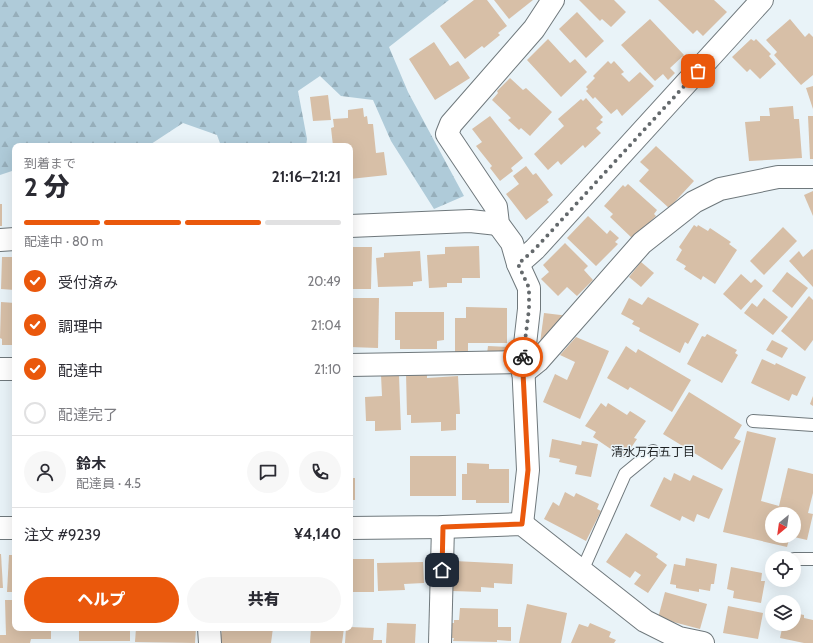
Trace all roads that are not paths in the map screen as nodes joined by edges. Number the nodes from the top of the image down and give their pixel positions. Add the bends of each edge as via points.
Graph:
1 (553, 0) edge
2 (762, 0) edge
3 (813, 176) edge
4 (498, 224) junction
5 (353, 226) edge
6 (12, 239) edge
7 (0, 240) edge
8 (518, 264) junction
9 (353, 365) edge
10 (523, 367) junction
11 (0, 369) edge
12 (12, 369) edge
13 (753, 421) dead end
14 (813, 425) edge
15 (653, 451) dead end
16 (522, 524) junction
17 (443, 527) junction
18 (0, 528) edge
19 (12, 528) edge
20 (353, 528) edge
21 (801, 559) edge
22 (813, 560) edge
23 (582, 571) junction
24 (209, 631) edge
25 (210, 643) edge
26 (440, 643) edge
27 (703, 643) edge

1 - 4 street via 534,29 451,124 447,134 496,207
2 - 8 street via 535,249
3 - 10 street via 778,177 720,189 694,202 642,243 538,361
4 - 5 street via 470,221
4 - 8 street via 512,243
6 - 7 street
8 - 10 street via 529,288
9 - 10 street
10 - 16 street via 528,470
11 - 12 street
13 - 14 lane
15 - 23 lane via 625,474
16 - 17 street
16 - 23 street
17 - 20 street
17 - 26 street
18 - 19 street
21 - 22 lane
23 - 27 street via 645,621 678,638
24 - 25 street

